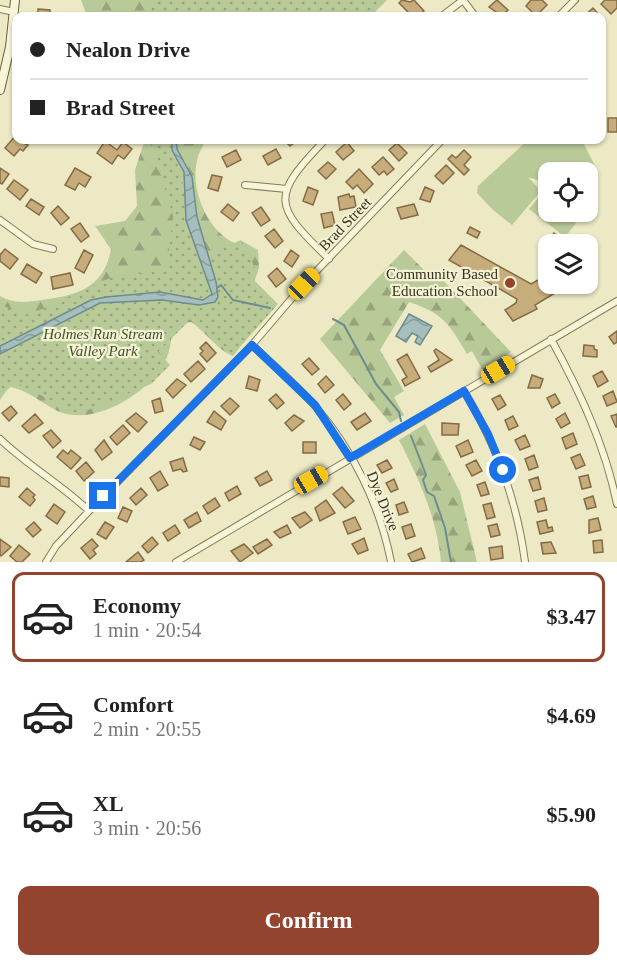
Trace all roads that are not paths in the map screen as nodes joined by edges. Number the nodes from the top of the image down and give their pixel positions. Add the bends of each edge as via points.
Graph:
1 (15, 0) edge
2 (463, 0) edge
3 (575, 0) edge
4 (0, 9) edge
5 (14, 12) joint
6 (447, 12) edge
7 (563, 12) edge
8 (12, 30) edge
9 (0, 90) edge
10 (321, 144) edge
11 (438, 144) edge
12 (245, 185) dead end
13 (286, 189) junction
14 (0, 220) edge
15 (53, 249) dead end
16 (328, 259) junction
17 (617, 301) edge
18 (551, 339) junction
19 (252, 345) junction
20 (464, 391) junction
21 (0, 439) edge
22 (350, 458) junction
23 (617, 504) edge
24 (89, 511) junction
25 (46, 562) edge
26 (176, 562) edge
27 (391, 562) edge
28 (525, 562) edge

1 - 5 main road
2 - 6 street
3 - 7 street
4 - 5 street
8 - 9 main road
10 - 13 street via 296,169
11 - 16 street, Brad Street
12 - 13 street
13 - 16 street via 286,206 292,222
14 - 15 street via 33,244
16 - 19 street, Brad Street
17 - 18 street
18 - 20 street
18 - 23 street via 597,433
19 - 22 street, Dye Drive via 315,405
19 - 24 street, Brad Street
20 - 22 street
20 - 28 street via 505,474 519,521
21 - 24 street
22 - 26 street
22 - 27 street, Dye Drive via 380,518
24 - 25 street, Brad Street

